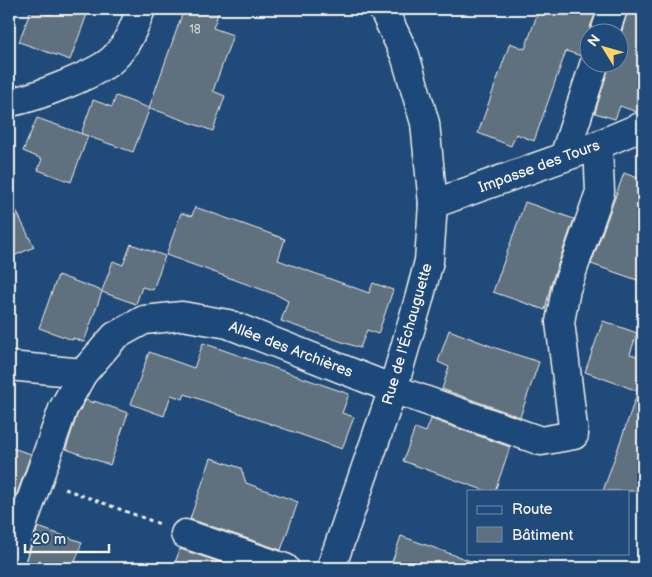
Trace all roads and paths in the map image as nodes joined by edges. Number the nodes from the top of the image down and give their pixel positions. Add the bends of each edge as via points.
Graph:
1 (141, 9) edge
2 (383, 9) edge
3 (613, 9) edge
4 (608, 22) edge
5 (592, 72) edge
6 (9, 102) edge
7 (643, 126) edge
8 (598, 145) junction
9 (564, 157) junction
10 (433, 204) junction
11 (9, 366) edge
12 (83, 373) junction
13 (393, 389) junction
14 (39, 480) junction
15 (185, 534) joint
16 (9, 563) edge
17 (285, 568) edge
18 (331, 568) edge

1 - 6 street via 128,40 112,60 89,74 21,101
2 - 10 street, Rue de l'Échauguette via 405,55 425,123
3 - 4 street
5 - 9 street
7 - 8 street, Impasse des Tours
8 - 9 street, Impasse des Tours
8 - 13 street, Allée des Archières via 600,192 566,289 560,322 574,435 540,441
9 - 10 street, Impasse des Tours
10 - 13 street, Rue de l'Échauguette via 428,261 420,299
11 - 12 street
12 - 13 street, Allée des Archières via 114,336 144,320 182,316 228,324
12 - 14 street, Allée des Archières via 63,409
13 - 18 street, Rue de l'Échauguette
14 - 15 path
14 - 16 street, Allée des Archières
15 - 17 street

